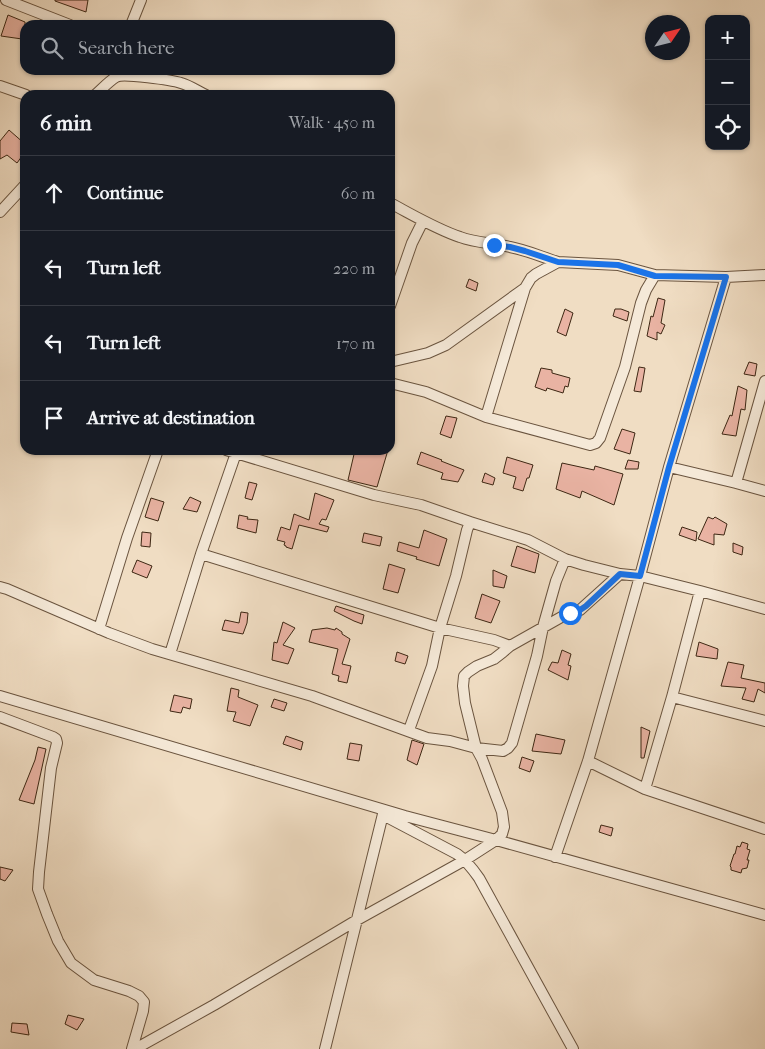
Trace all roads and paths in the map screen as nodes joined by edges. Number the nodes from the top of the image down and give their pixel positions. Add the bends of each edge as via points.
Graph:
1 (6, 0) edge
2 (141, 0) edge
3 (57, 20) edge
4 (133, 20) edge
5 (116, 75) edge
6 (132, 75) edge
7 (0, 86) edge
8 (100, 90) edge
9 (197, 90) edge
10 (20, 93) edge
11 (20, 190) edge
12 (395, 206) edge
13 (0, 212) edge
14 (423, 221) junction
15 (558, 262) junction
16 (765, 275) edge
17 (655, 276) junction
18 (726, 277) junction
19 (525, 288) junction
20 (395, 292) edge
21 (395, 361) edge
22 (765, 381) edge
23 (395, 383) edge
24 (486, 417) junction
25 (156, 455) edge
26 (230, 455) edge
27 (243, 455) edge
28 (669, 467) junction
29 (736, 483) junction
30 (765, 491) edge
31 (470, 522) junction
32 (201, 554) junction
33 (565, 559) junction
34 (620, 574) junction
35 (640, 576) junction
36 (0, 587) edge
37 (700, 590) junction
38 (765, 610) edge
39 (543, 627) junction
40 (440, 628) junction
41 (99, 629) junction
42 (510, 646) junction
43 (170, 654) junction
44 (2, 697) edge
45 (672, 697) junction
46 (0, 708) edge
47 (0, 717) edge
48 (765, 721) edge
49 (409, 730) junction
50 (476, 748) junction
51 (588, 762) junction
52 (645, 789) junction
53 (384, 812) junction
54 (765, 829) edge
55 (496, 840) junction
56 (555, 857) junction
57 (465, 860) junction
58 (765, 915) edge
59 (357, 920) junction
60 (133, 1049) edge
61 (325, 1049) edge
62 (573, 1049) edge

1 - 3 street
2 - 4 street
5 - 8 street
6 - 9 street via 178,82
7 - 10 street
11 - 13 street
12 - 14 street
14 - 15 street via 460,237 510,247
14 - 20 street
15 - 17 street via 618,265
15 - 19 street via 536,274
16 - 18 street
17 - 18 street
17 - 24 street via 641,303 625,367 596,443 590,445
18 - 28 street
19 - 21 street via 446,345
19 - 24 street
22 - 29 street
23 - 24 street via 426,392
25 - 41 street
26 - 32 street
27 - 31 street via 374,495 422,505
28 - 29 street
28 - 35 street
29 - 30 street
31 - 33 street via 528,540
31 - 40 street
32 - 40 street
32 - 43 street
33 - 34 street
33 - 39 street
34 - 35 street
34 - 39 street via 580,610
35 - 37 street
35 - 51 street
36 - 41 street
37 - 38 street
37 - 45 street
39 - 42 street
39 - 50 street via 512,743 503,751
40 - 42 street
40 - 49 street via 432,666
41 - 43 street
42 - 50 street via 464,676 465,703
43 - 49 street via 312,696
44 - 46 street
44 - 53 street
45 - 48 street
45 - 52 street
47 - 60 street via 56,739 38,889 58,941 71,963 94,980 129,991 144,1002
49 - 50 street via 427,738 450,740
50 - 55 street via 502,812 504,826
51 - 52 street
51 - 56 street
52 - 54 street
53 - 55 street
53 - 57 street
53 - 59 street
55 - 56 street
55 - 57 street
56 - 58 street
57 - 59 street
57 - 62 street via 479,878
59 - 60 street
59 - 61 street

